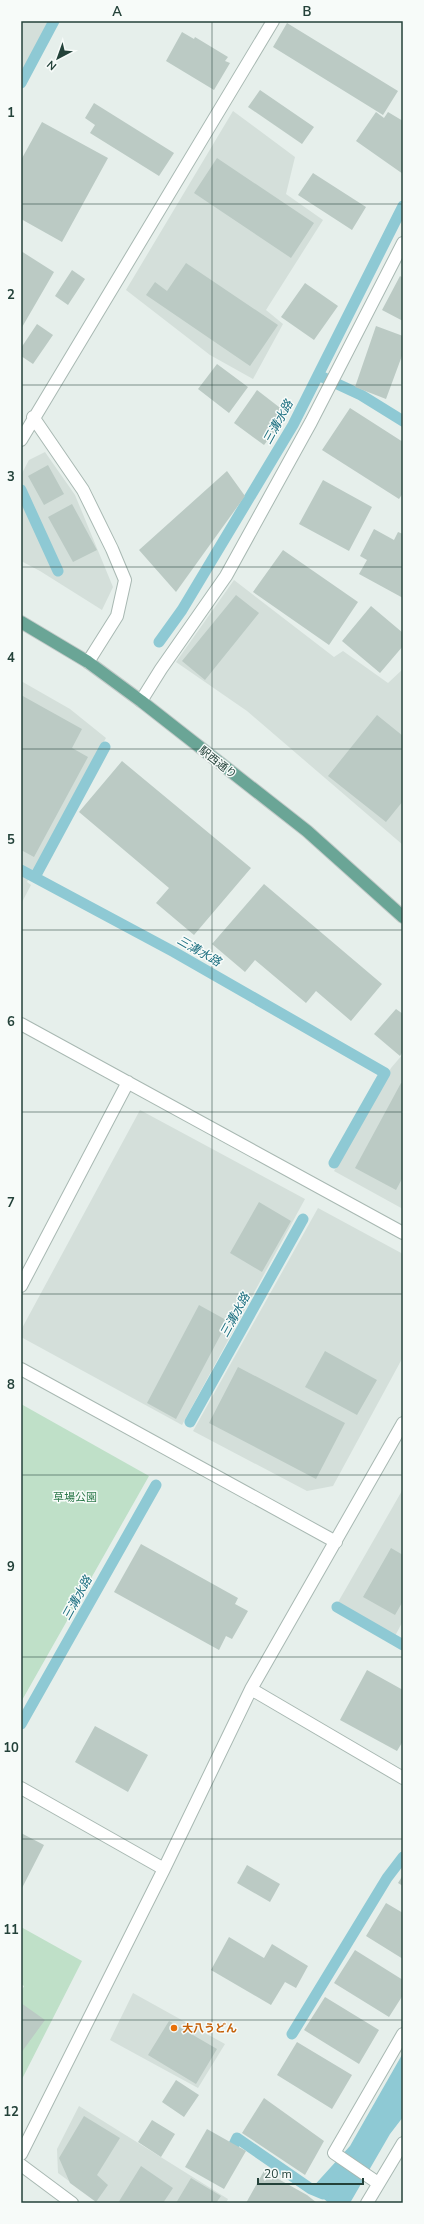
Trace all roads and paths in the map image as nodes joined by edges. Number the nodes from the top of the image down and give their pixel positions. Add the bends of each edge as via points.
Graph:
1 (273, 21) edge
2 (403, 243) edge
3 (399, 258) edge
4 (33, 417) junction
5 (21, 440) edge
6 (21, 622) edge
7 (88, 662) junction
8 (141, 701) junction
9 (403, 917) edge
10 (21, 1024) edge
11 (128, 1082) junction
12 (403, 1233) edge
13 (21, 1286) edge
14 (21, 1369) edge
15 (403, 1423) edge
16 (336, 1542) junction
17 (250, 1689) junction
18 (403, 1778) edge
19 (21, 1788) edge
20 (164, 1869) junction
21 (403, 2034) edge
22 (403, 2143) edge
23 (21, 2154) edge
24 (21, 2165) edge
25 (378, 2183) junction
26 (72, 2203) edge
27 (367, 2203) edge

1 - 4 street
2 - 3 street
3 - 8 street via 226,576 160,669
4 - 5 street
4 - 7 street via 82,490 125,580 117,616
6 - 7 main road, 駅西通り
7 - 8 main road, 駅西通り
8 - 9 main road, 駅西通り via 307,831
10 - 11 street
11 - 12 street
11 - 13 street
14 - 16 street
15 - 16 street
16 - 17 street
17 - 18 street
17 - 20 street
19 - 20 street
20 - 23 street
21 - 25 street via 334,2153
22 - 25 street
24 - 26 street
25 - 27 street

